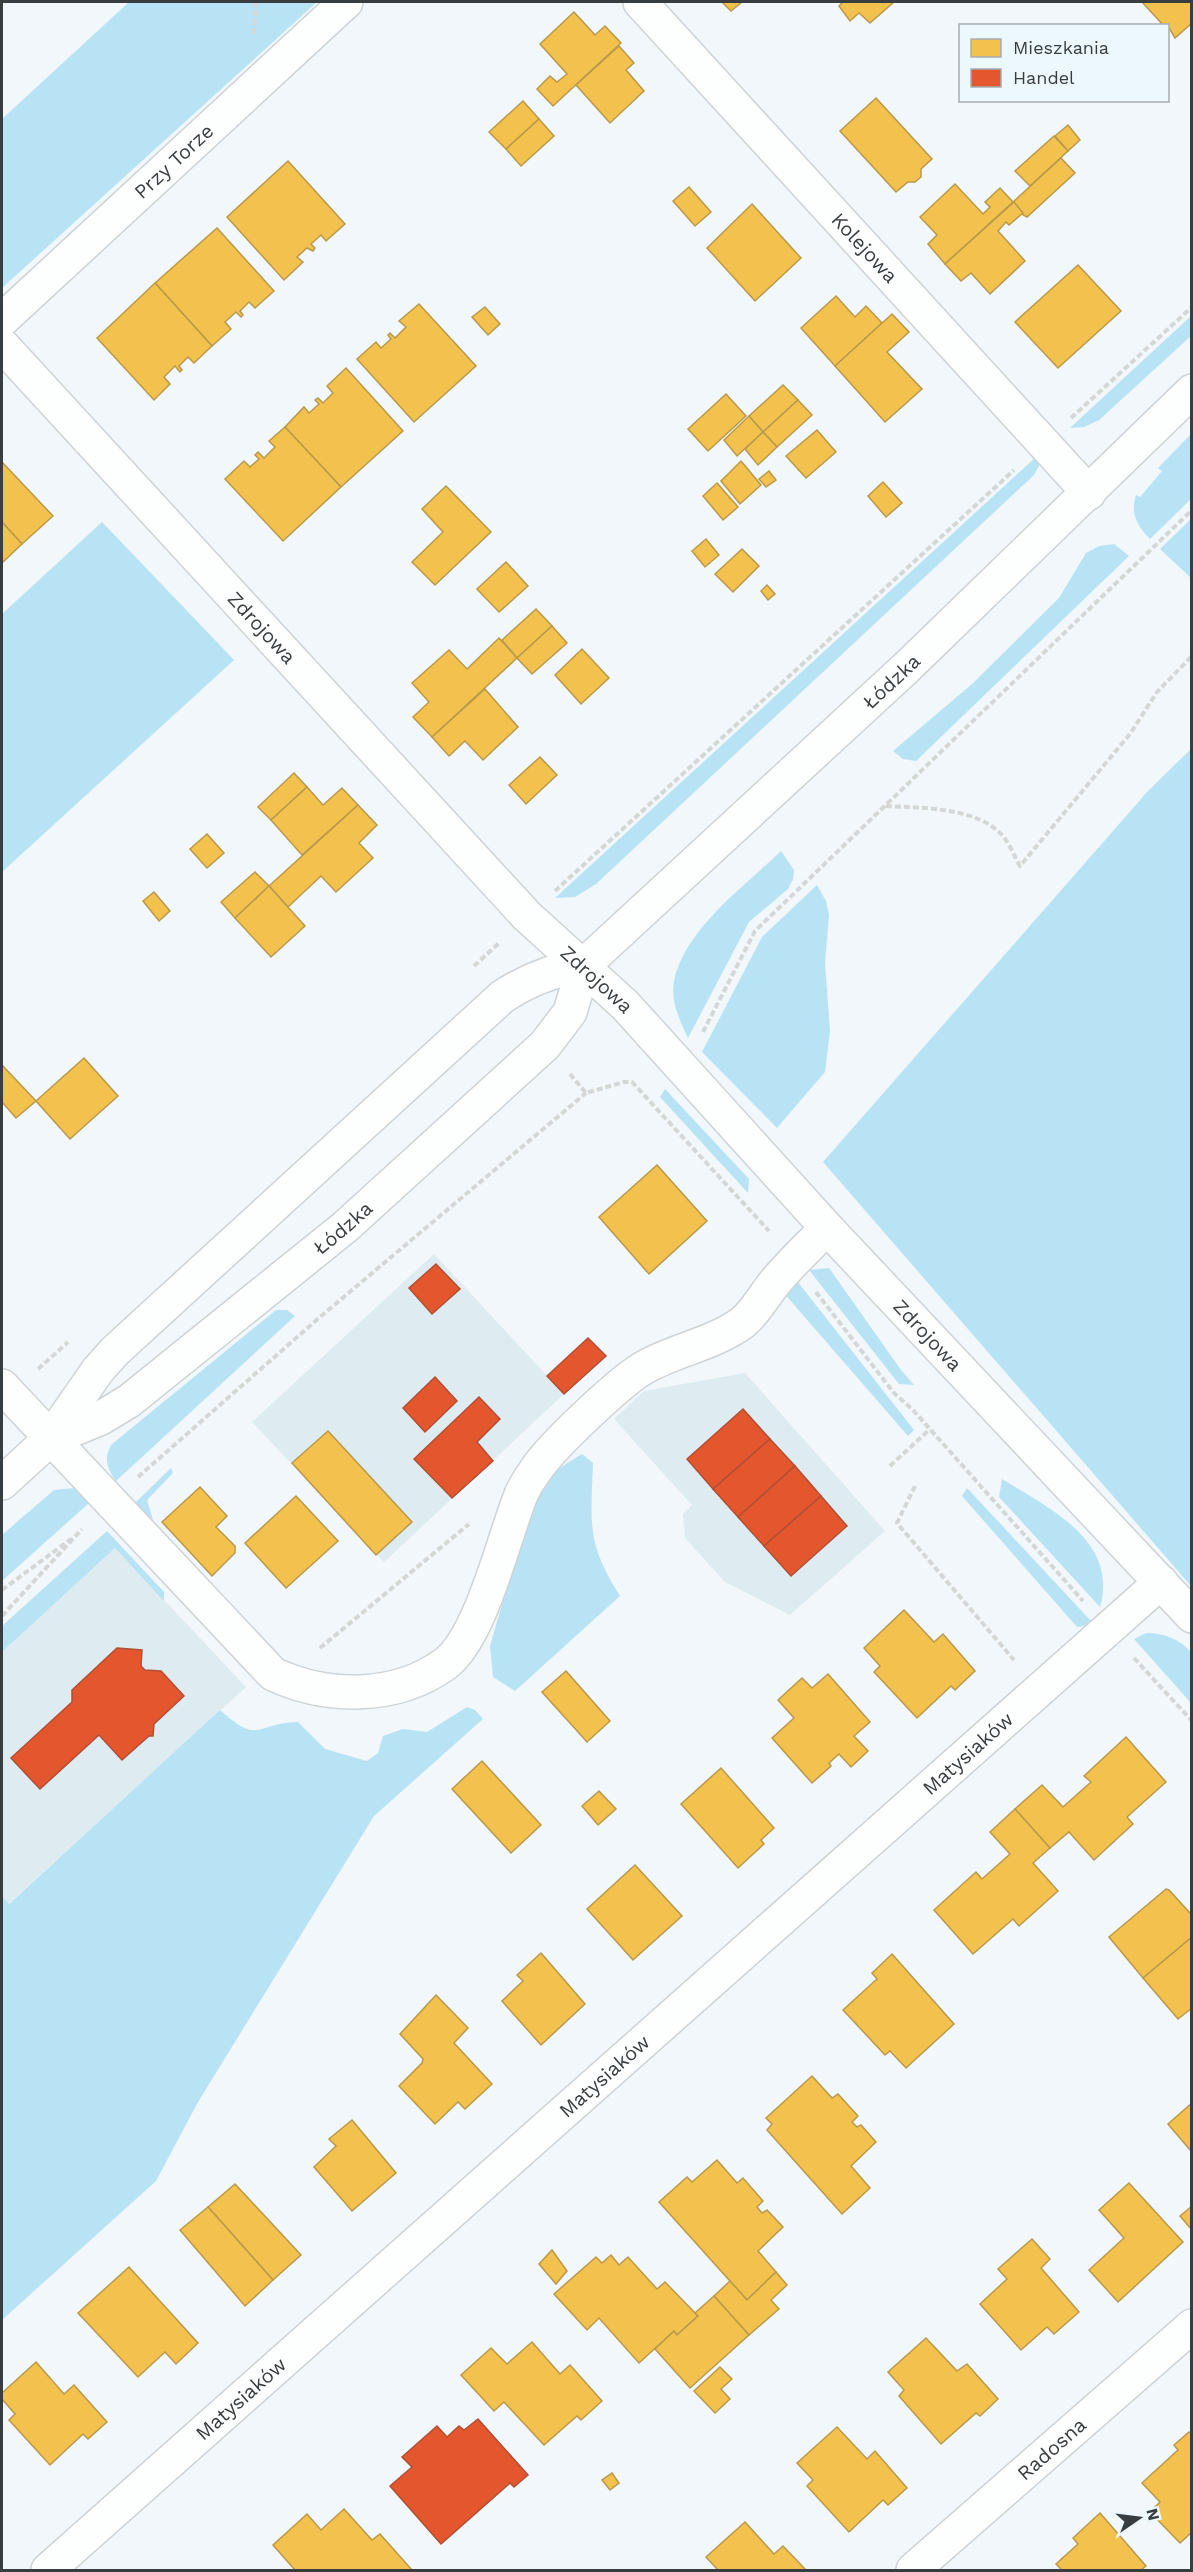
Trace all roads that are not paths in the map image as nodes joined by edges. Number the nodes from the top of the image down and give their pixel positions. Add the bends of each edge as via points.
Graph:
1 (346, 2) edge
2 (640, 2) edge
3 (2, 320) edge
4 (2, 345) edge
5 (1191, 391) edge
6 (1089, 493) junction
7 (584, 965) junction
8 (827, 1228) junction
9 (6, 1390) edge
10 (50, 1438) junction
11 (2, 1483) edge
12 (1161, 1582) junction
13 (1191, 1616) edge
14 (1191, 2326) edge
15 (48, 2571) edge
16 (913, 2571) edge

1 - 3 street, Przy Torze
2 - 6 street, Kolejowa
4 - 7 street, Zdrojowa via 527,916
5 - 6 street, Łódzka
6 - 7 street, Łódzka
7 - 8 street, Zdrojowa
7 - 10 street, Łódzka via 531,980 502,997 115,1351
7 - 10 street, Łódzka via 570,1012 545,1045 345,1227 152,1384 101,1418
8 - 10 street via 743,1322 635,1373 542,1462 521,1493 468,1635 448,1662 408,1683 347,1693 322,1692 273,1674
8 - 12 street, Zdrojowa
9 - 10 street
10 - 11 street, Łódzka
12 - 13 street, Zdrojowa
12 - 15 street, Matysiaków
14 - 16 street, Radosna

